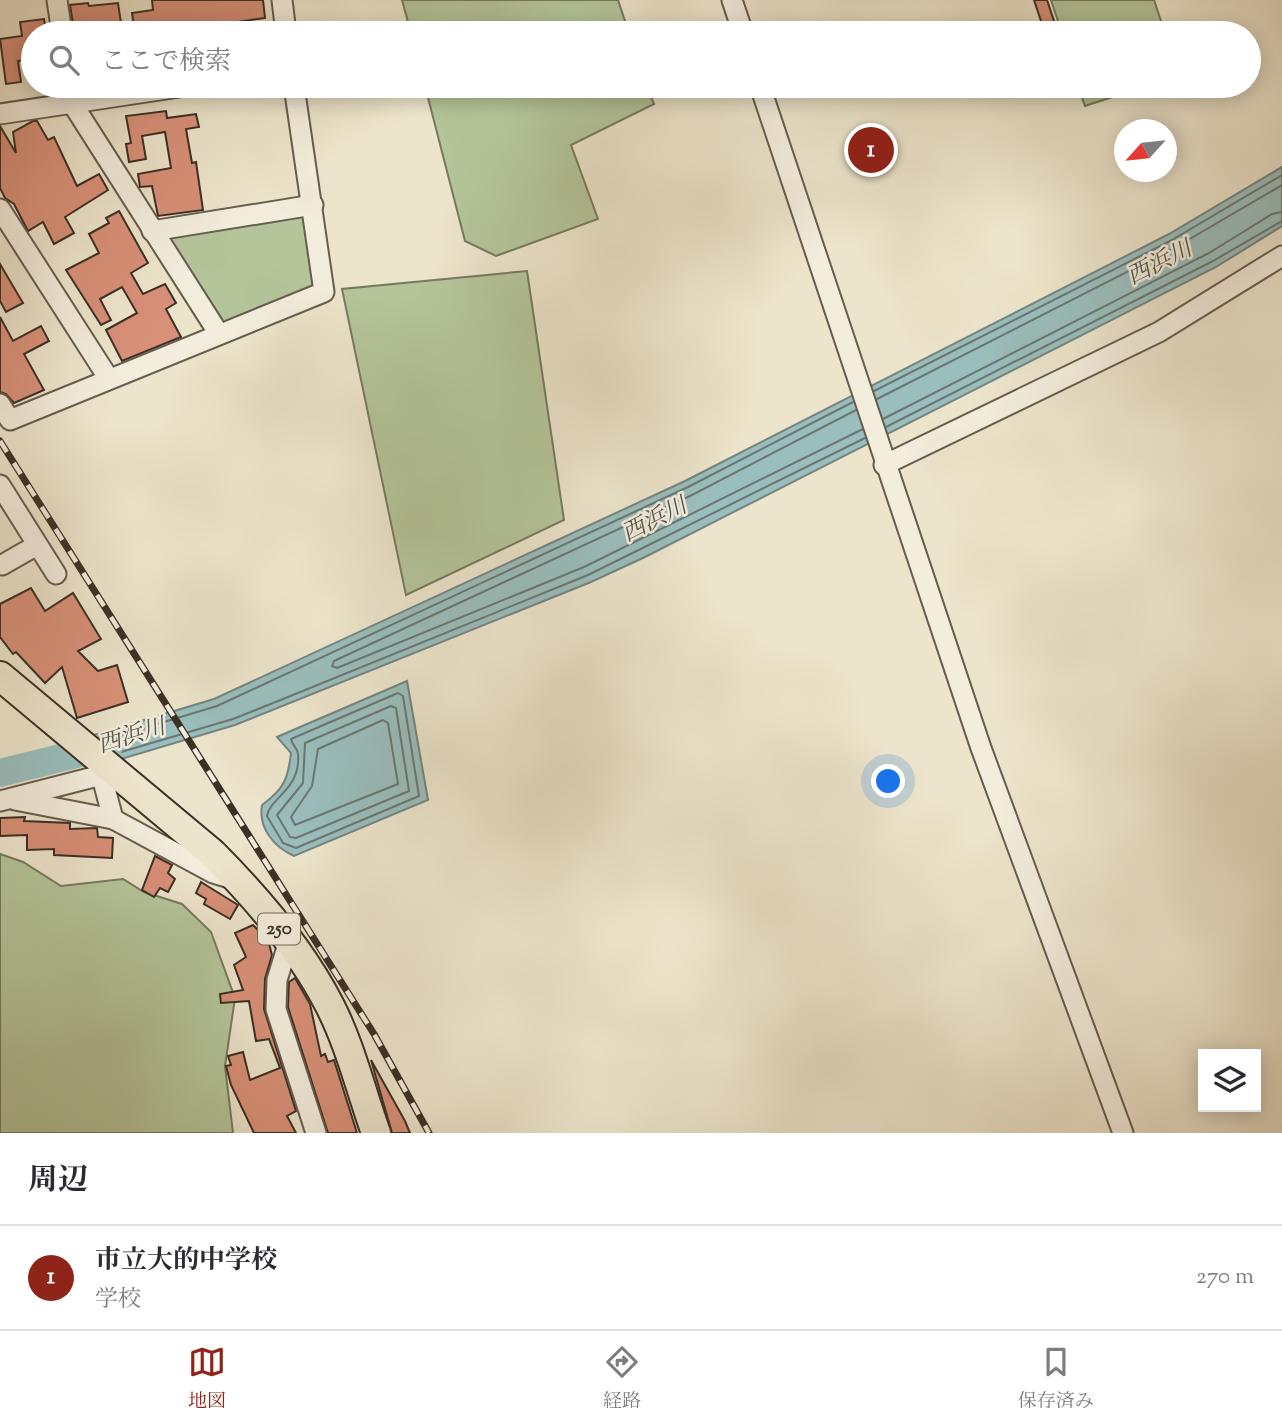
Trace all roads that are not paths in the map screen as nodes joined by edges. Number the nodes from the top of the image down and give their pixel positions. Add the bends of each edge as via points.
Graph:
1 (57, 0) edge
2 (282, 0) edge
3 (732, 0) edge
4 (60, 21) edge
5 (285, 21) edge
6 (739, 21) edge
7 (60, 98) edge
8 (73, 98) edge
9 (296, 98) edge
10 (764, 98) edge
11 (0, 114) edge
12 (313, 205) junction
13 (0, 208) edge
14 (152, 231) junction
15 (1282, 256) edge
16 (219, 334) junction
17 (109, 379) junction
18 (0, 404) edge
19 (882, 459) junction
20 (0, 485) edge
21 (37, 545) junction
22 (2, 565) dead end
23 (56, 574) dead end
24 (0, 676) edge
25 (109, 772) junction
26 (7, 800) edge
27 (113, 819) junction
28 (240, 881) junction
29 (289, 941) junction
30 (316, 1133) edge
31 (376, 1133) edge
32 (1123, 1133) edge

1 - 4 street
2 - 5 street
3 - 6 street
7 - 11 street
8 - 14 street
9 - 12 street
10 - 19 street
12 - 14 street
12 - 16 street via 324,292
13 - 17 street
14 - 16 street
15 - 19 street via 1159,332
16 - 17 street
17 - 18 street via 10,420
19 - 32 street via 981,748
20 - 21 street
21 - 22 street
21 - 23 street
24 - 25 highway, 250 via 67,730
25 - 26 street
25 - 27 street
25 - 28 highway, 250
26 - 27 street
27 - 28 street via 213,873
28 - 29 highway, 250
29 - 30 street via 277,980 276,1009
29 - 31 highway, 250 via 331,1007

